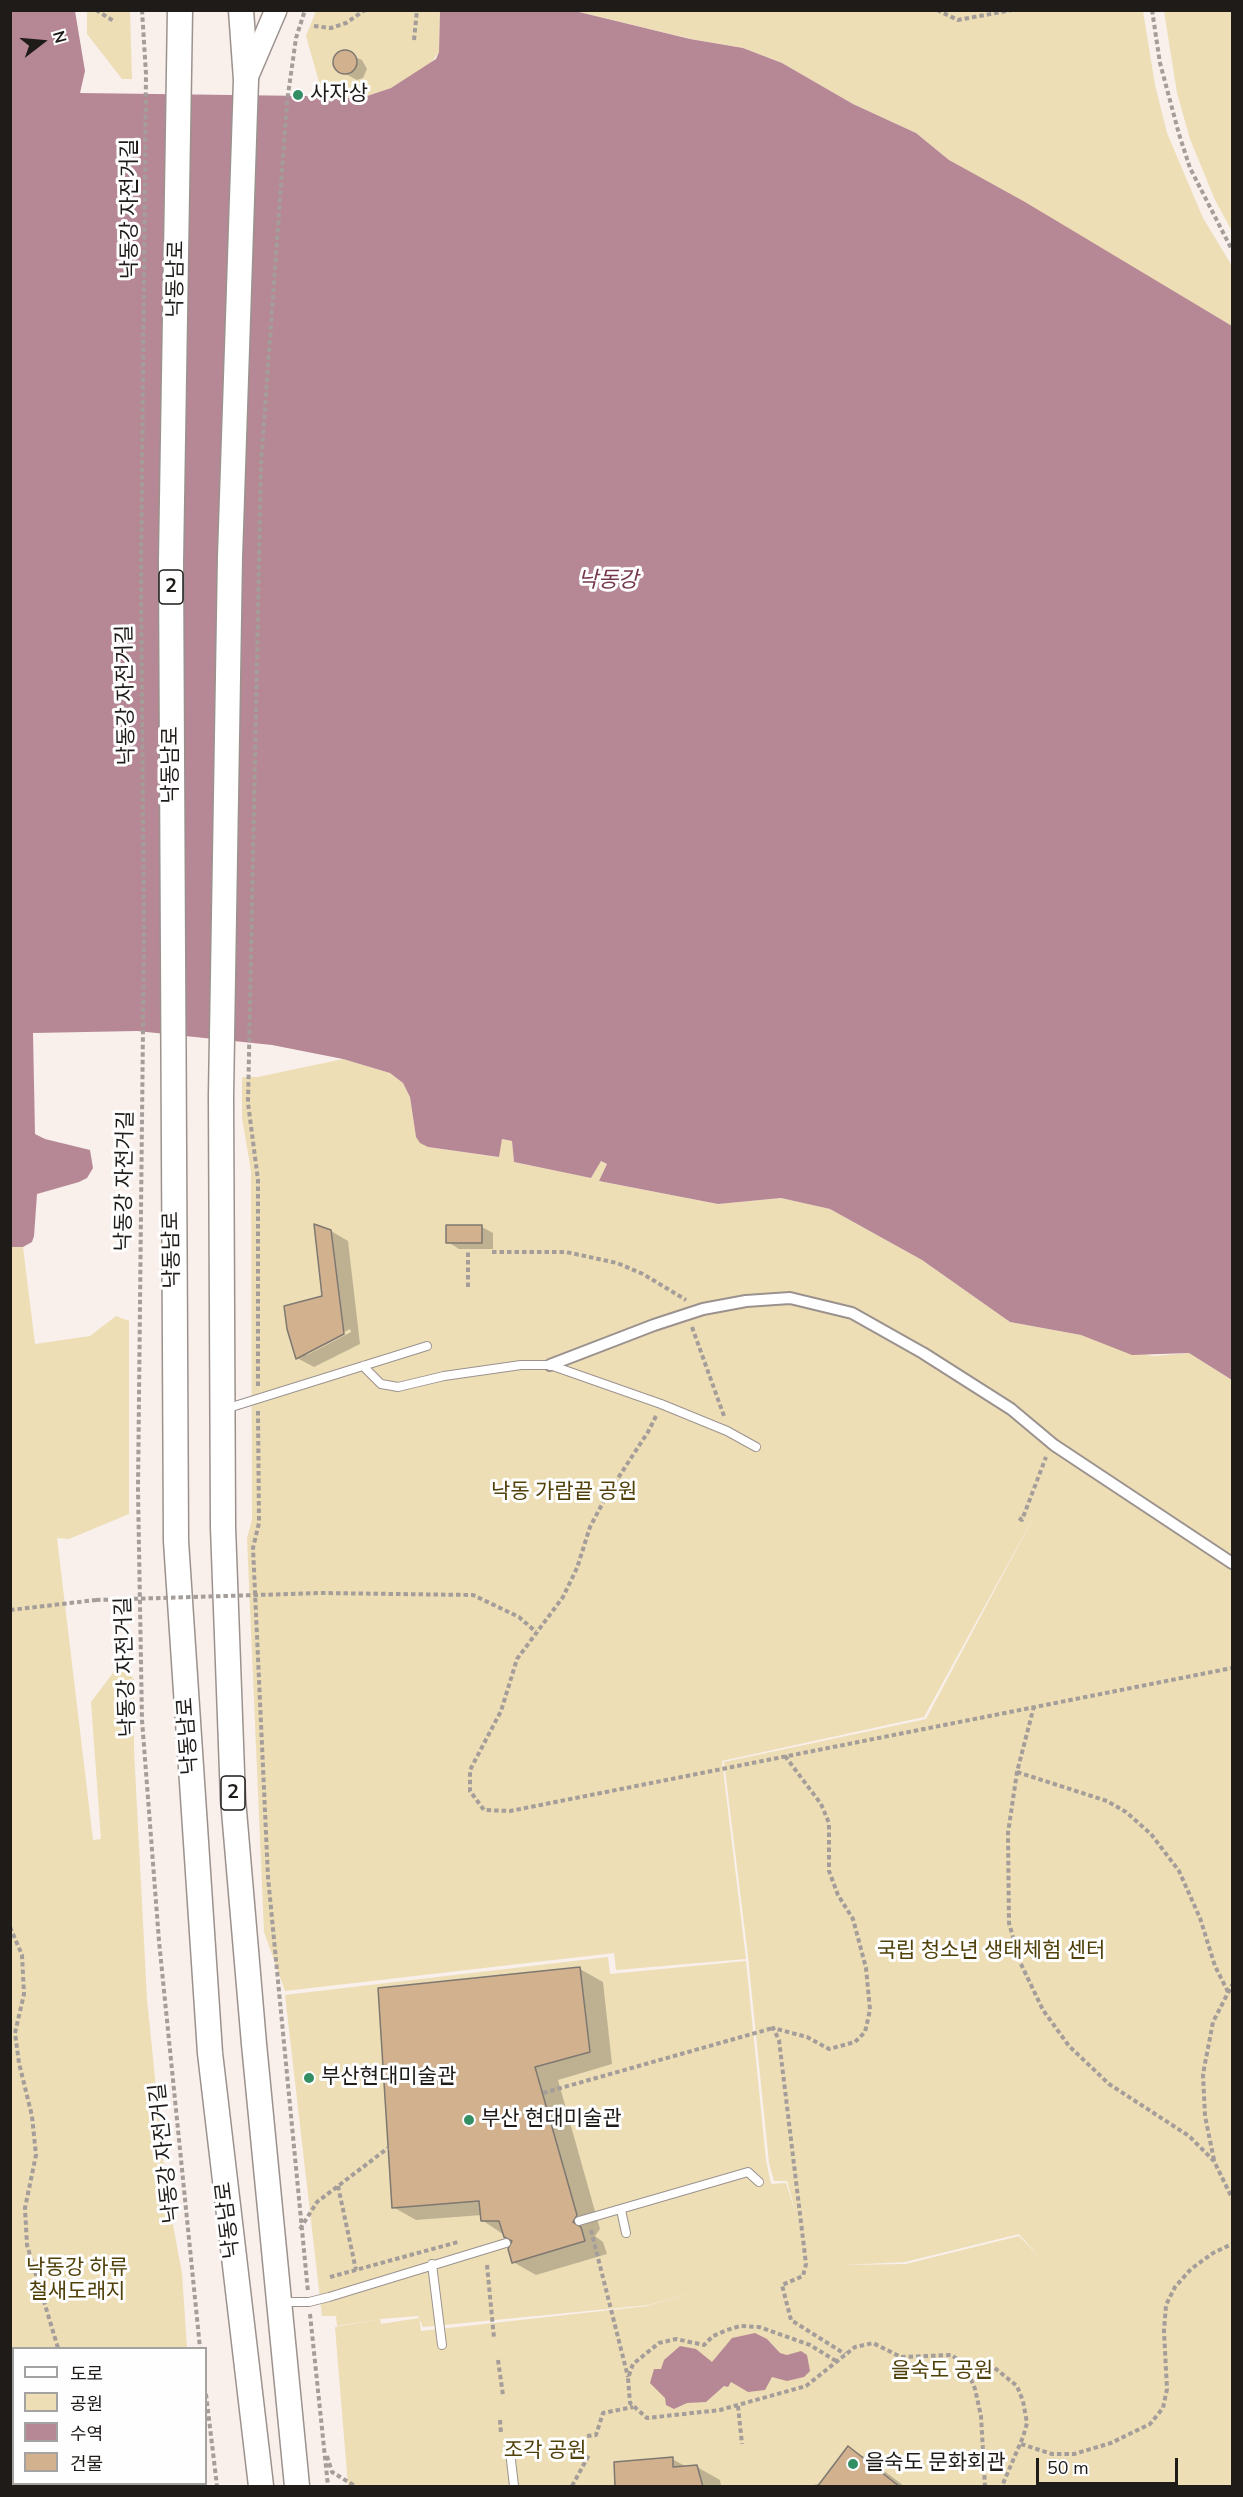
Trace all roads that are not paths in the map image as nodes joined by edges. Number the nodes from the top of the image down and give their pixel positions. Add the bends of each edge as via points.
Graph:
1 (180, 10) edge
2 (241, 10) edge
3 (276, 10) edge
4 (246, 80) junction
5 (427, 1346) dead end
6 (550, 1365) junction
7 (363, 1366) junction
8 (221, 1410) junction
9 (756, 1447) dead end
10 (1233, 1563) edge
11 (759, 2182) dead end
12 (621, 2210) junction
13 (579, 2221) dead end
14 (626, 2232) dead end
15 (506, 2243) dead end
16 (432, 2264) junction
17 (279, 2302) junction
18 (442, 2345) dead end
19 (509, 2443) dead end
20 (261, 2487) edge
21 (297, 2487) edge
22 (514, 2487) edge

1 - 20 main road, 낙동남로 / 2 via 171,561 177,1553 210,2053
2 - 4 main road, 낙동남로 / 2
3 - 4 main road
4 - 8 main road, 낙동남로 / 2 via 230,556 221,1096
5 - 7 lane
6 - 7 lane via 444,1376 398,1387 381,1384
6 - 9 lane via 661,1404
6 - 10 street via 687,1314 747,1301 790,1298 852,1313 1011,1409 1052,1442
7 - 8 lane
8 - 17 main road, 낙동남로 / 2 via 233,1799
11 - 12 lane via 748,2172
12 - 13 lane
12 - 14 lane
15 - 16 lane
16 - 17 lane via 309,2302
16 - 18 lane
17 - 21 main road, 낙동남로 / 2
19 - 22 lane

